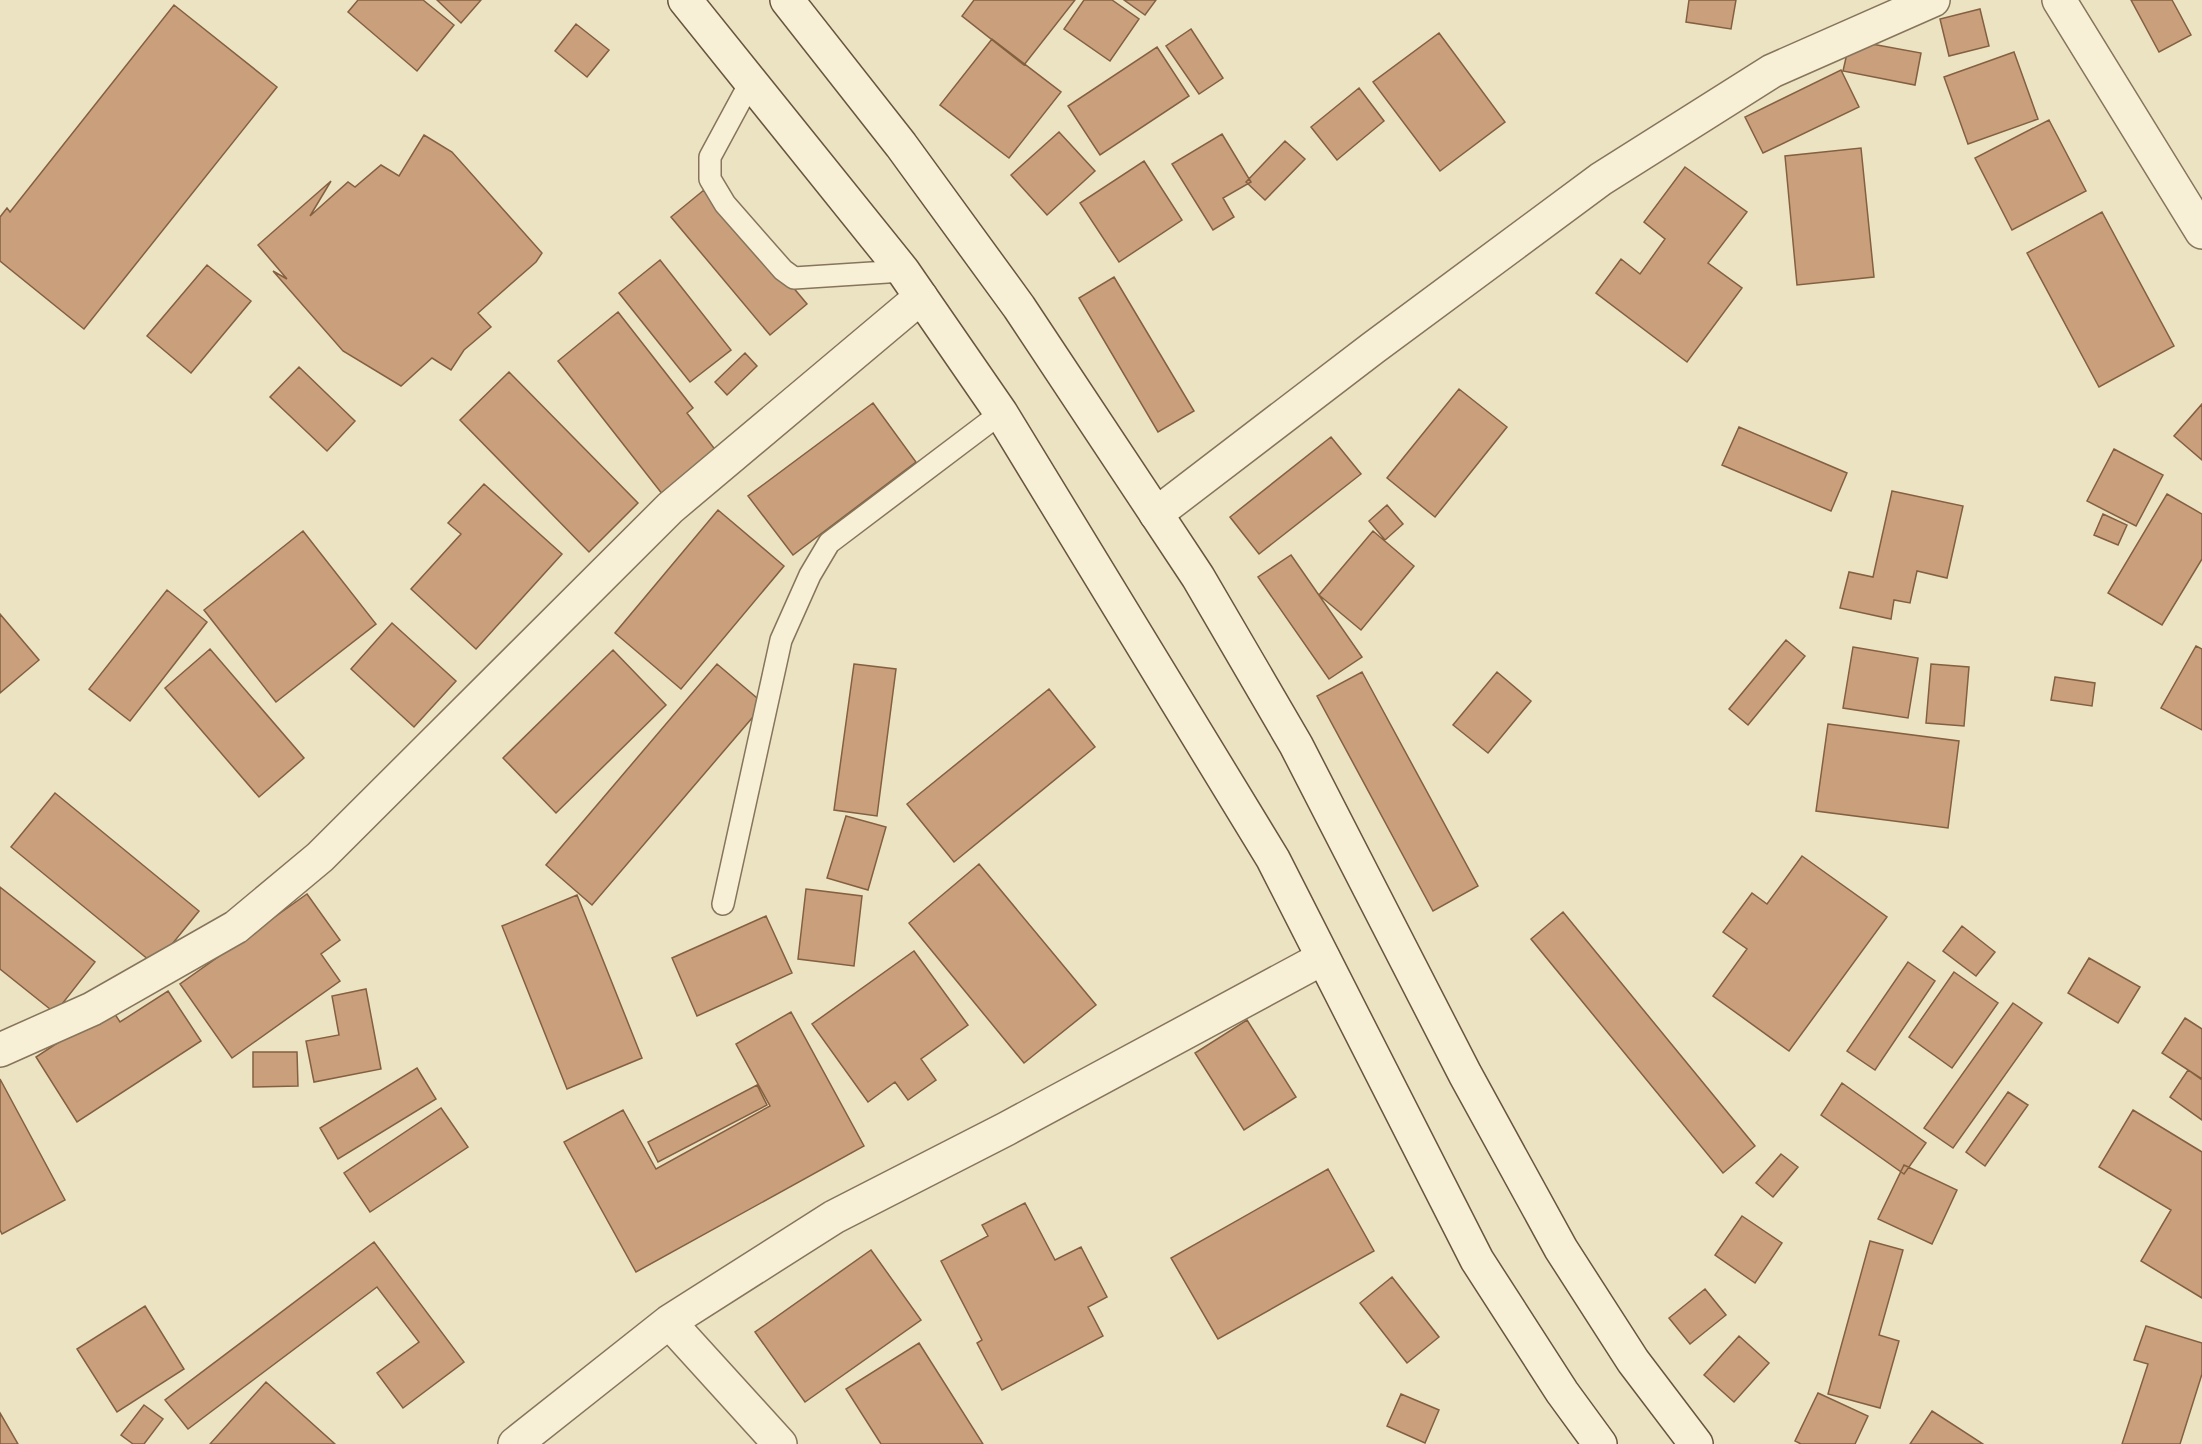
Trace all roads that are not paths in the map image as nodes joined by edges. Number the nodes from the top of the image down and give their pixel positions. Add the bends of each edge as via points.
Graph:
1 (685, 0) edge
2 (787, 0) edge
3 (1930, 0) edge
4 (2059, 0) edge
5 (751, 81) junction
6 (2202, 232) edge
7 (912, 284) junction
8 (1001, 413) junction
9 (1156, 514) junction
10 (723, 904) dead end
11 (1323, 958) junction
12 (0, 1050) edge
13 (669, 1322) junction
14 (515, 1444) edge
15 (780, 1444) edge
16 (1600, 1444) edge
17 (1696, 1444) edge

1 - 5 street
2 - 9 street via 1019,307
3 - 9 street via 1772,71 1601,179
4 - 6 street
5 - 7 street
5 - 7 lane via 710,157 710,179 725,204 794,278
7 - 8 street
7 - 12 street via 670,508 320,857 236,927 92,1009
8 - 10 lane via 829,543 810,575 781,640
8 - 11 street via 1273,859
9 - 17 street via 1296,745 1465,1074 1561,1249 1633,1361
11 - 13 street via 834,1217
11 - 16 street via 1477,1260
13 - 14 street
13 - 15 street

